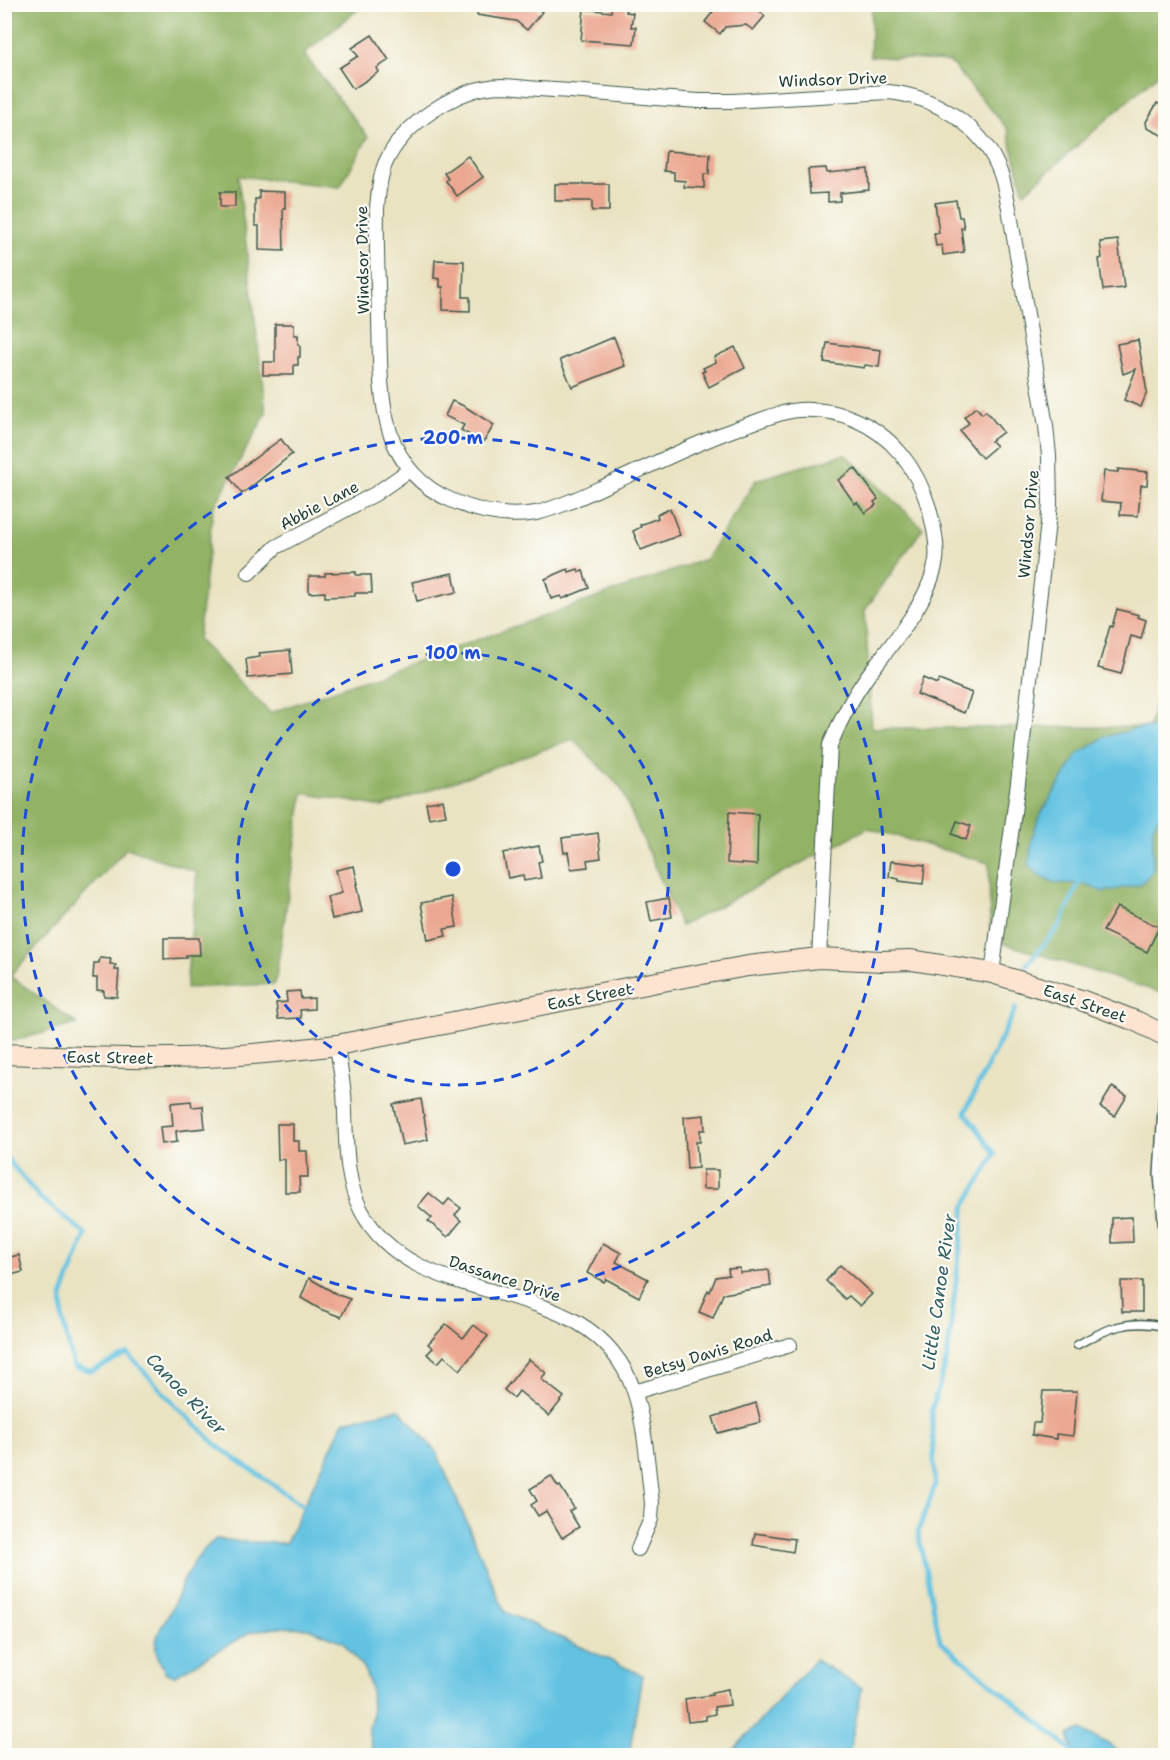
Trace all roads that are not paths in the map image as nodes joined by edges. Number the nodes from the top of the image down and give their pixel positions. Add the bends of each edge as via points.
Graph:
1 (408, 471) junction
2 (249, 573) dead end
3 (819, 958) junction
4 (992, 974) junction
5 (1166, 1036) edge
6 (1166, 1042) edge
7 (337, 1045) junction
8 (4, 1054) edge
9 (1164, 1244) dead end
10 (1166, 1327) edge
11 (790, 1345) dead end
12 (1077, 1345) dead end
13 (635, 1392) junction
14 (638, 1549) dead end

1 - 2 street, Abbie Lane via 375,494 276,547
1 - 3 street, Windsor Drive via 441,496 472,509 502,514 537,512 591,493 739,427 800,410 854,417 902,454 923,488 933,523 936,560 920,602 852,699 830,745
1 - 4 street, Windsor Drive via 383,410 378,200 385,165 402,137 445,103 500,86 699,101 888,92 918,96 958,119 987,148 1004,182 1046,426 1050,478 1018,783
3 - 4 street, East Street via 911,960
3 - 7 street, East Street via 657,982
4 - 5 street, East Street via 1081,1000
6 - 9 lane via 1158,1175
7 - 8 street, East Street via 169,1058
7 - 13 street, Dassance Drive via 351,1185 376,1233 419,1267 548,1307 591,1330 615,1355
10 - 12 lane via 1128,1324 1104,1330
11 - 13 street, Betsy Davis Road
13 - 14 street, Dassance Drive via 652,1509

